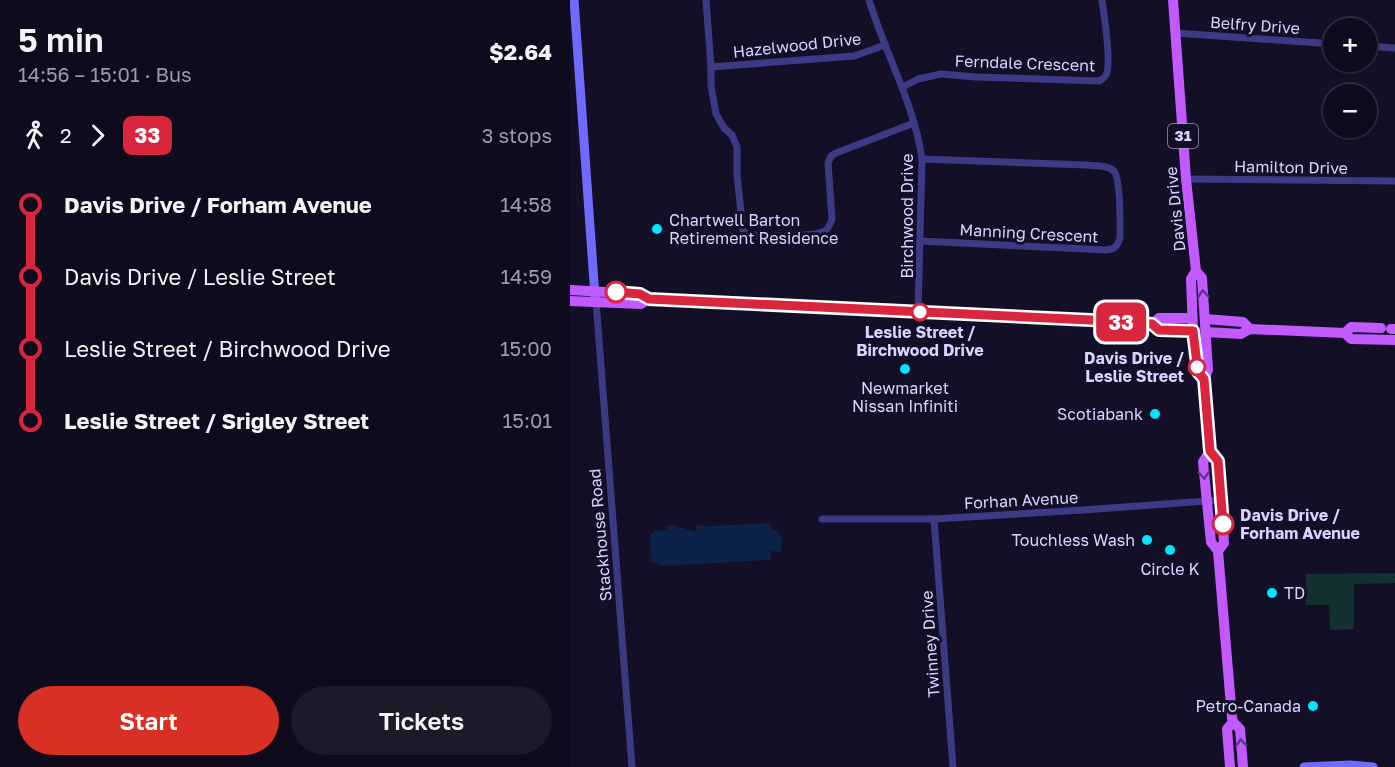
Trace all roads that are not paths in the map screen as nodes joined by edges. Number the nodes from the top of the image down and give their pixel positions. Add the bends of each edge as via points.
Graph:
1 (574, 0) edge
2 (706, 0) edge
3 (869, 0) edge
4 (1102, 0) edge
5 (1173, 0) edge
6 (1175, 33) junction
7 (1323, 43) edge
8 (885, 45) junction
9 (1377, 47) edge
10 (1395, 48) edge
11 (711, 67) junction
12 (903, 87) junction
13 (914, 123) junction
14 (922, 159) junction
15 (1186, 179) junction
16 (1395, 181) edge
17 (920, 241) junction
18 (1196, 271) junction
19 (570, 290) edge
20 (595, 296) junction
21 (570, 302) edge
22 (918, 312) junction
23 (1192, 318) junction
24 (1205, 319) junction
25 (1152, 324) junction
26 (1389, 328) edge
27 (1250, 329) junction
28 (1193, 331) junction
29 (1206, 332) junction
30 (1345, 333) junction
31 (1395, 340) edge
32 (1204, 379) junction
33 (1210, 451) junction
34 (1221, 500) junction
35 (1206, 501) junction
36 (822, 519) dead end
37 (934, 519) junction
38 (1218, 551) junction
39 (1233, 722) junction
40 (632, 767) edge
41 (953, 767) edge
42 (1230, 767) edge
43 (1243, 767) edge
44 (1304, 767) edge
45 (1373, 767) edge

1 - 20 street
2 - 11 street
3 - 8 street
4 - 12 street, Ferndale Crescent via 1108,71 1099,81 941,74
5 - 6 main road, Davis Drive / 31
6 - 7 street, Belfry Drive
6 - 15 main road, Davis Drive / 31
8 - 11 street, Hazelwood Drive via 854,56
8 - 12 street, Birchwood Drive
9 - 10 street
11 - 13 street via 716,114 737,147 743,231 747,234 783,236 826,231 832,219 828,163 831,156
12 - 13 street, Birchwood Drive
13 - 14 street, Birchwood Drive
14 - 17 street, Birchwood Drive
14 - 17 street, Manning Crescent via 1108,168 1115,172 1118,183 1120,238 1114,249 1106,250
15 - 16 street, Hamilton Drive
15 - 18 main road, Davis Drive / 31
17 - 22 street, Birchwood Drive
18 - 23 main road, Davis Drive / 31 via 1191,279
24 -> 18 main road, Davis Drive / 31 via 1202,278
19 - 20 main road
20 - 21 main road
20 - 22 main road via 641,304 649,299
20 - 40 street, Stackhouse Road
22 - 25 main road
23 - 24 street
23 - 25 main road via 1160,318
23 - 28 main road, Davis Drive / 31
24 - 27 main road via 1243,322
24 - 29 main road, Davis Drive / 31
25 - 28 main road via 1159,330
26 - 30 main road via 1352,327
27 - 29 main road via 1240,334
27 - 30 main road
28 - 29 street
28 - 32 main road, Davis Drive / 31 via 1198,372
29 - 32 main road, Davis Drive / 31 via 1208,370
30 - 31 main road via 1351,339
32 - 33 main road, Davis Drive / 31
33 - 34 main road, Davis Drive / 31 via 1218,461
33 -> 35 main road, Davis Drive / 31 via 1203,462
34 - 35 street, Forhan Avenue
34 - 38 main road, Davis Drive / 31 via 1224,543
35 - 37 street, Forhan Avenue
35 - 38 main road, Davis Drive / 31 via 1211,542
36 - 37 street, Forhan Avenue
37 - 41 street, Twinney Drive
38 - 39 main road, Davis Drive / 31
39 - 42 main road, Davis Drive / 31 via 1227,729
43 -> 39 main road, Davis Drive / 31 via 1240,729
44 - 45 street

